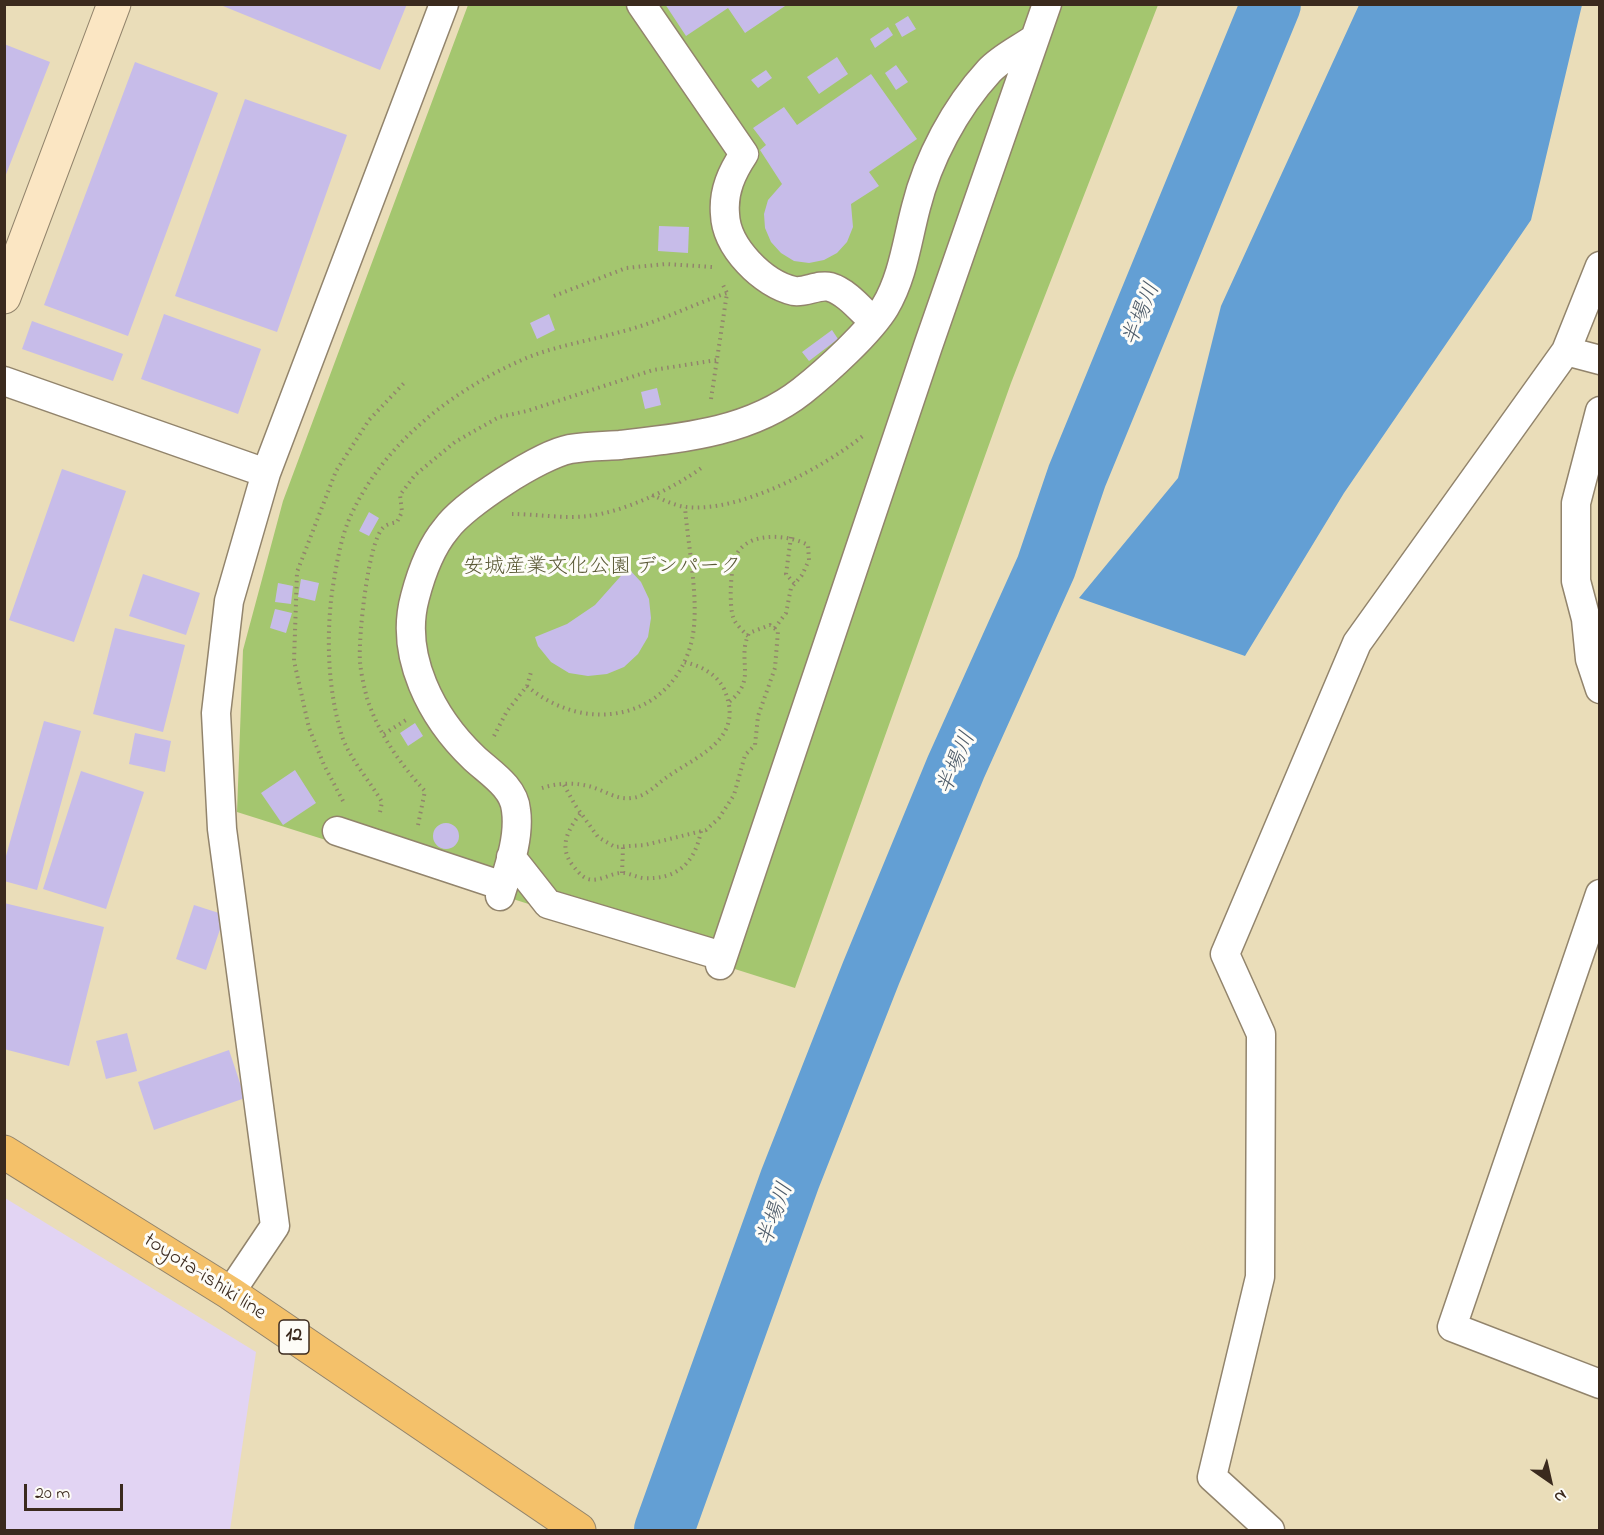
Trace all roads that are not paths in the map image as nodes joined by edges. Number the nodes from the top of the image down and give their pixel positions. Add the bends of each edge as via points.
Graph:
1 (114, 4) edge
2 (444, 4) edge
3 (641, 4) edge
4 (1047, 4) edge
5 (1034, 39) junction
6 (1599, 266) edge
7 (4, 297) edge
8 (873, 321) junction
9 (1566, 351) junction
10 (1599, 360) edge
11 (4, 381) edge
12 (1599, 411) edge
13 (266, 474) junction
14 (1599, 689) edge
15 (337, 831) road end
16 (511, 857) junction
17 (1599, 894) edge
18 (4, 1152) edge
19 (230, 1293) junction
20 (1599, 1384) edge
21 (579, 1530) edge
22 (1270, 1530) edge

1 - 7 street
2 - 13 street
3 - 8 street via 744,154 730,176 724,215 737,248 762,277 795,291 829,287
4 - 5 street
5 - 8 street via 991,68 966,99 941,141 920,193 899,281
5 - 16 street via 721,960 548,904
6 - 9 street
8 - 16 street via 801,392 755,419 697,434 568,450 522,470 446,528 414,600 415,662 425,692 446,726 506,786 516,809
9 - 10 street
9 - 22 street via 1358,643 1225,954 1261,1034 1260,1277 1212,1477
11 - 13 street
12 - 14 street via 1575,503 1576,581
13 - 19 street via 229,601 216,713 222,829 275,1226
15 - 16 street via 502,891
17 - 20 street via 1452,1327
18 - 19 main road, toyota-ishiki line / 12
19 - 21 main road, toyota-ishiki line / 12

